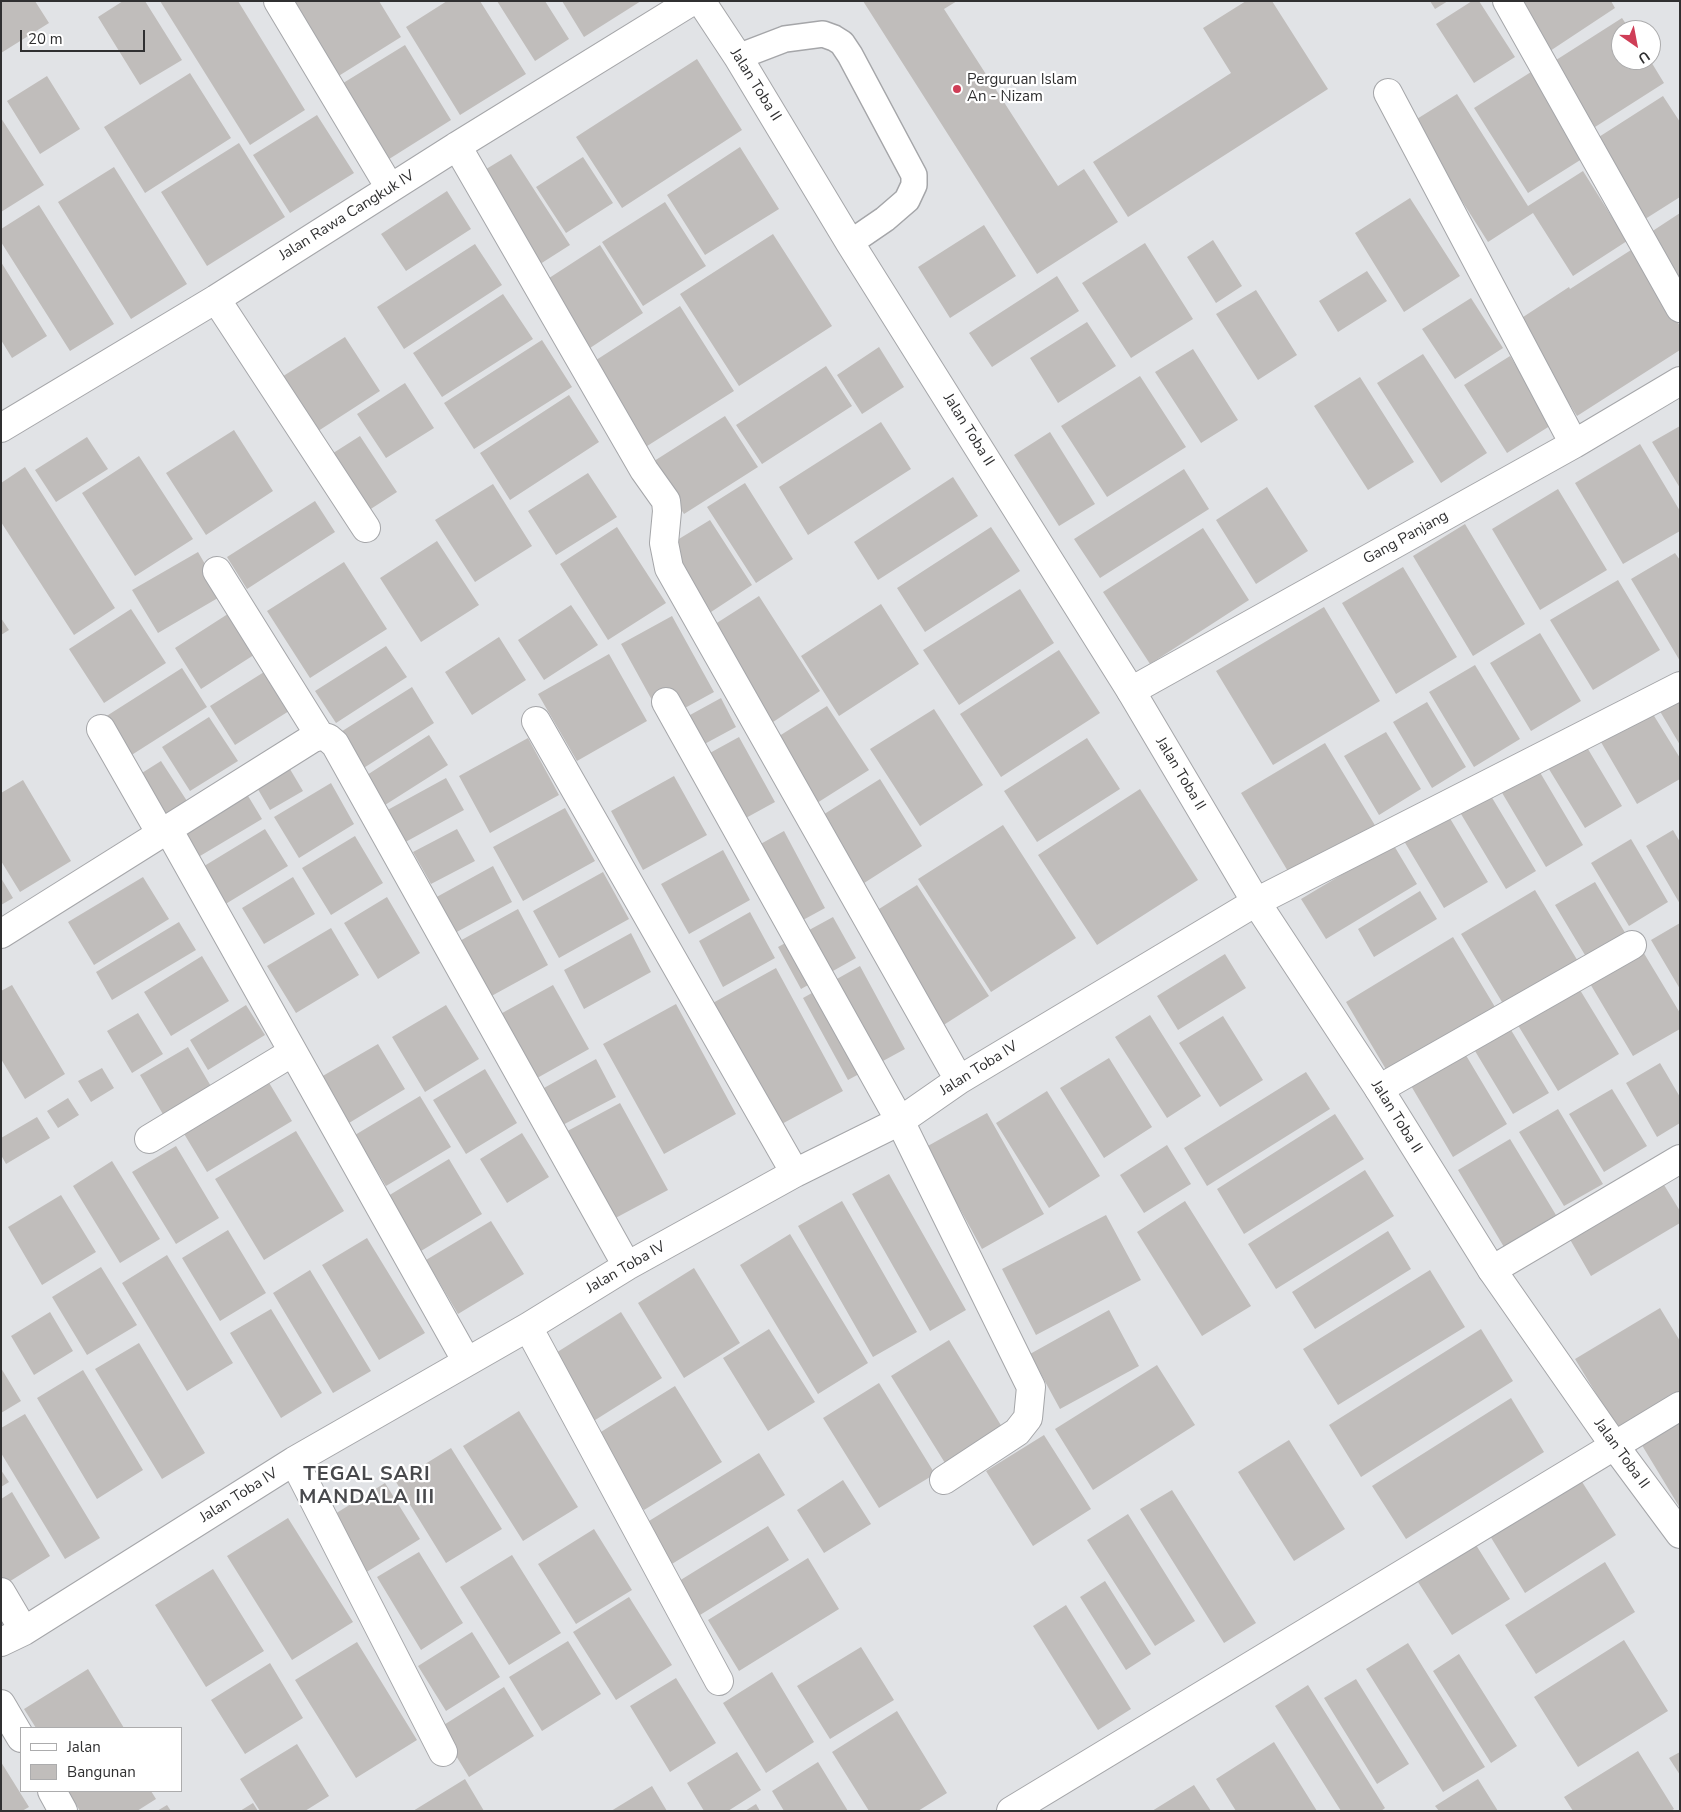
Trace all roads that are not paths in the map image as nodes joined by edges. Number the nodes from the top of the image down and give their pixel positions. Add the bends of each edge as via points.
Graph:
1 (278, 1) edge
2 (692, 1) edge
3 (701, 1) edge
4 (1507, 1) edge
5 (738, 57) junction
6 (1388, 93) dead end
7 (457, 146) junction
8 (390, 188) junction
9 (850, 243) junction
10 (216, 299) junction
11 (1680, 308) edge
12 (1680, 381) edge
13 (1, 428) edge
14 (1574, 444) junction
15 (366, 528) dead end
16 (217, 572) dead end
17 (1680, 686) edge
18 (1131, 691) junction
19 (666, 702) dead end
20 (536, 722) dead end
21 (101, 728) dead end
22 (320, 736) junction
23 (164, 831) junction
24 (1256, 902) junction
25 (1, 934) edge
26 (1632, 945) dead end
27 (293, 1052) junction
28 (959, 1080) junction
29 (1379, 1090) junction
30 (900, 1121) junction
31 (149, 1138) dead end
32 (1680, 1159) edge
33 (795, 1173) junction
34 (627, 1266) junction
35 (1492, 1270) junction
36 (528, 1327) junction
37 (467, 1362) junction
38 (1680, 1406) edge
39 (1614, 1445) junction
40 (294, 1462) junction
41 (944, 1480) dead end
42 (1680, 1534) edge
43 (1, 1592) edge
44 (12, 1637) edge
45 (719, 1681) dead end
46 (1, 1704) edge
47 (20, 1736) edge
48 (443, 1752) dead end
49 (53, 1792) edge
50 (63, 1811) edge
51 (1011, 1811) edge

1 - 8 street
2 - 7 street, Jalan Rawa Cangkuk IV
3 - 5 street, Jalan Toba II
4 - 11 street
5 - 9 street, Jalan Toba II
5 - 9 lane via 785,39 824,34 842,43 850,55 914,175 914,186 907,200
6 - 14 street
7 - 8 street, Jalan Rawa Cangkuk IV
7 - 28 street via 644,470 666,501 664,544 669,568
8 - 10 street, Jalan Rawa Cangkuk IV
9 - 18 street, Jalan Toba II
10 - 13 street, Jalan Rawa Cangkuk IV
10 - 15 street
12 - 14 street, Gang Panjang
14 - 18 street, Gang Panjang
16 - 22 street
17 - 24 street, Jalan Toba IV
18 - 24 street, Jalan Toba II
19 - 30 street
20 - 33 street
21 - 23 street
22 - 23 street
22 - 34 street via 335,744
23 - 25 street
23 - 27 street
24 - 28 street, Jalan Toba IV
24 - 29 street, Jalan Toba II
26 - 29 street
27 - 31 street
27 - 37 street
28 - 30 street, Jalan Toba IV
29 - 35 street, Jalan Toba II
30 - 33 street, Jalan Toba IV
30 - 41 street via 1032,1388 1028,1418 1017,1432
32 - 35 street
33 - 34 street, Jalan Toba IV
34 - 36 street, Jalan Toba IV
35 - 39 street, Jalan Toba II
36 - 37 street, Jalan Toba IV
36 - 45 street
37 - 40 street, Jalan Toba IV
38 - 39 street
39 - 42 street, Jalan Toba II
39 - 51 street
40 - 44 street, Jalan Toba IV
40 - 48 street
43 - 44 street
46 - 47 street
49 - 50 street

